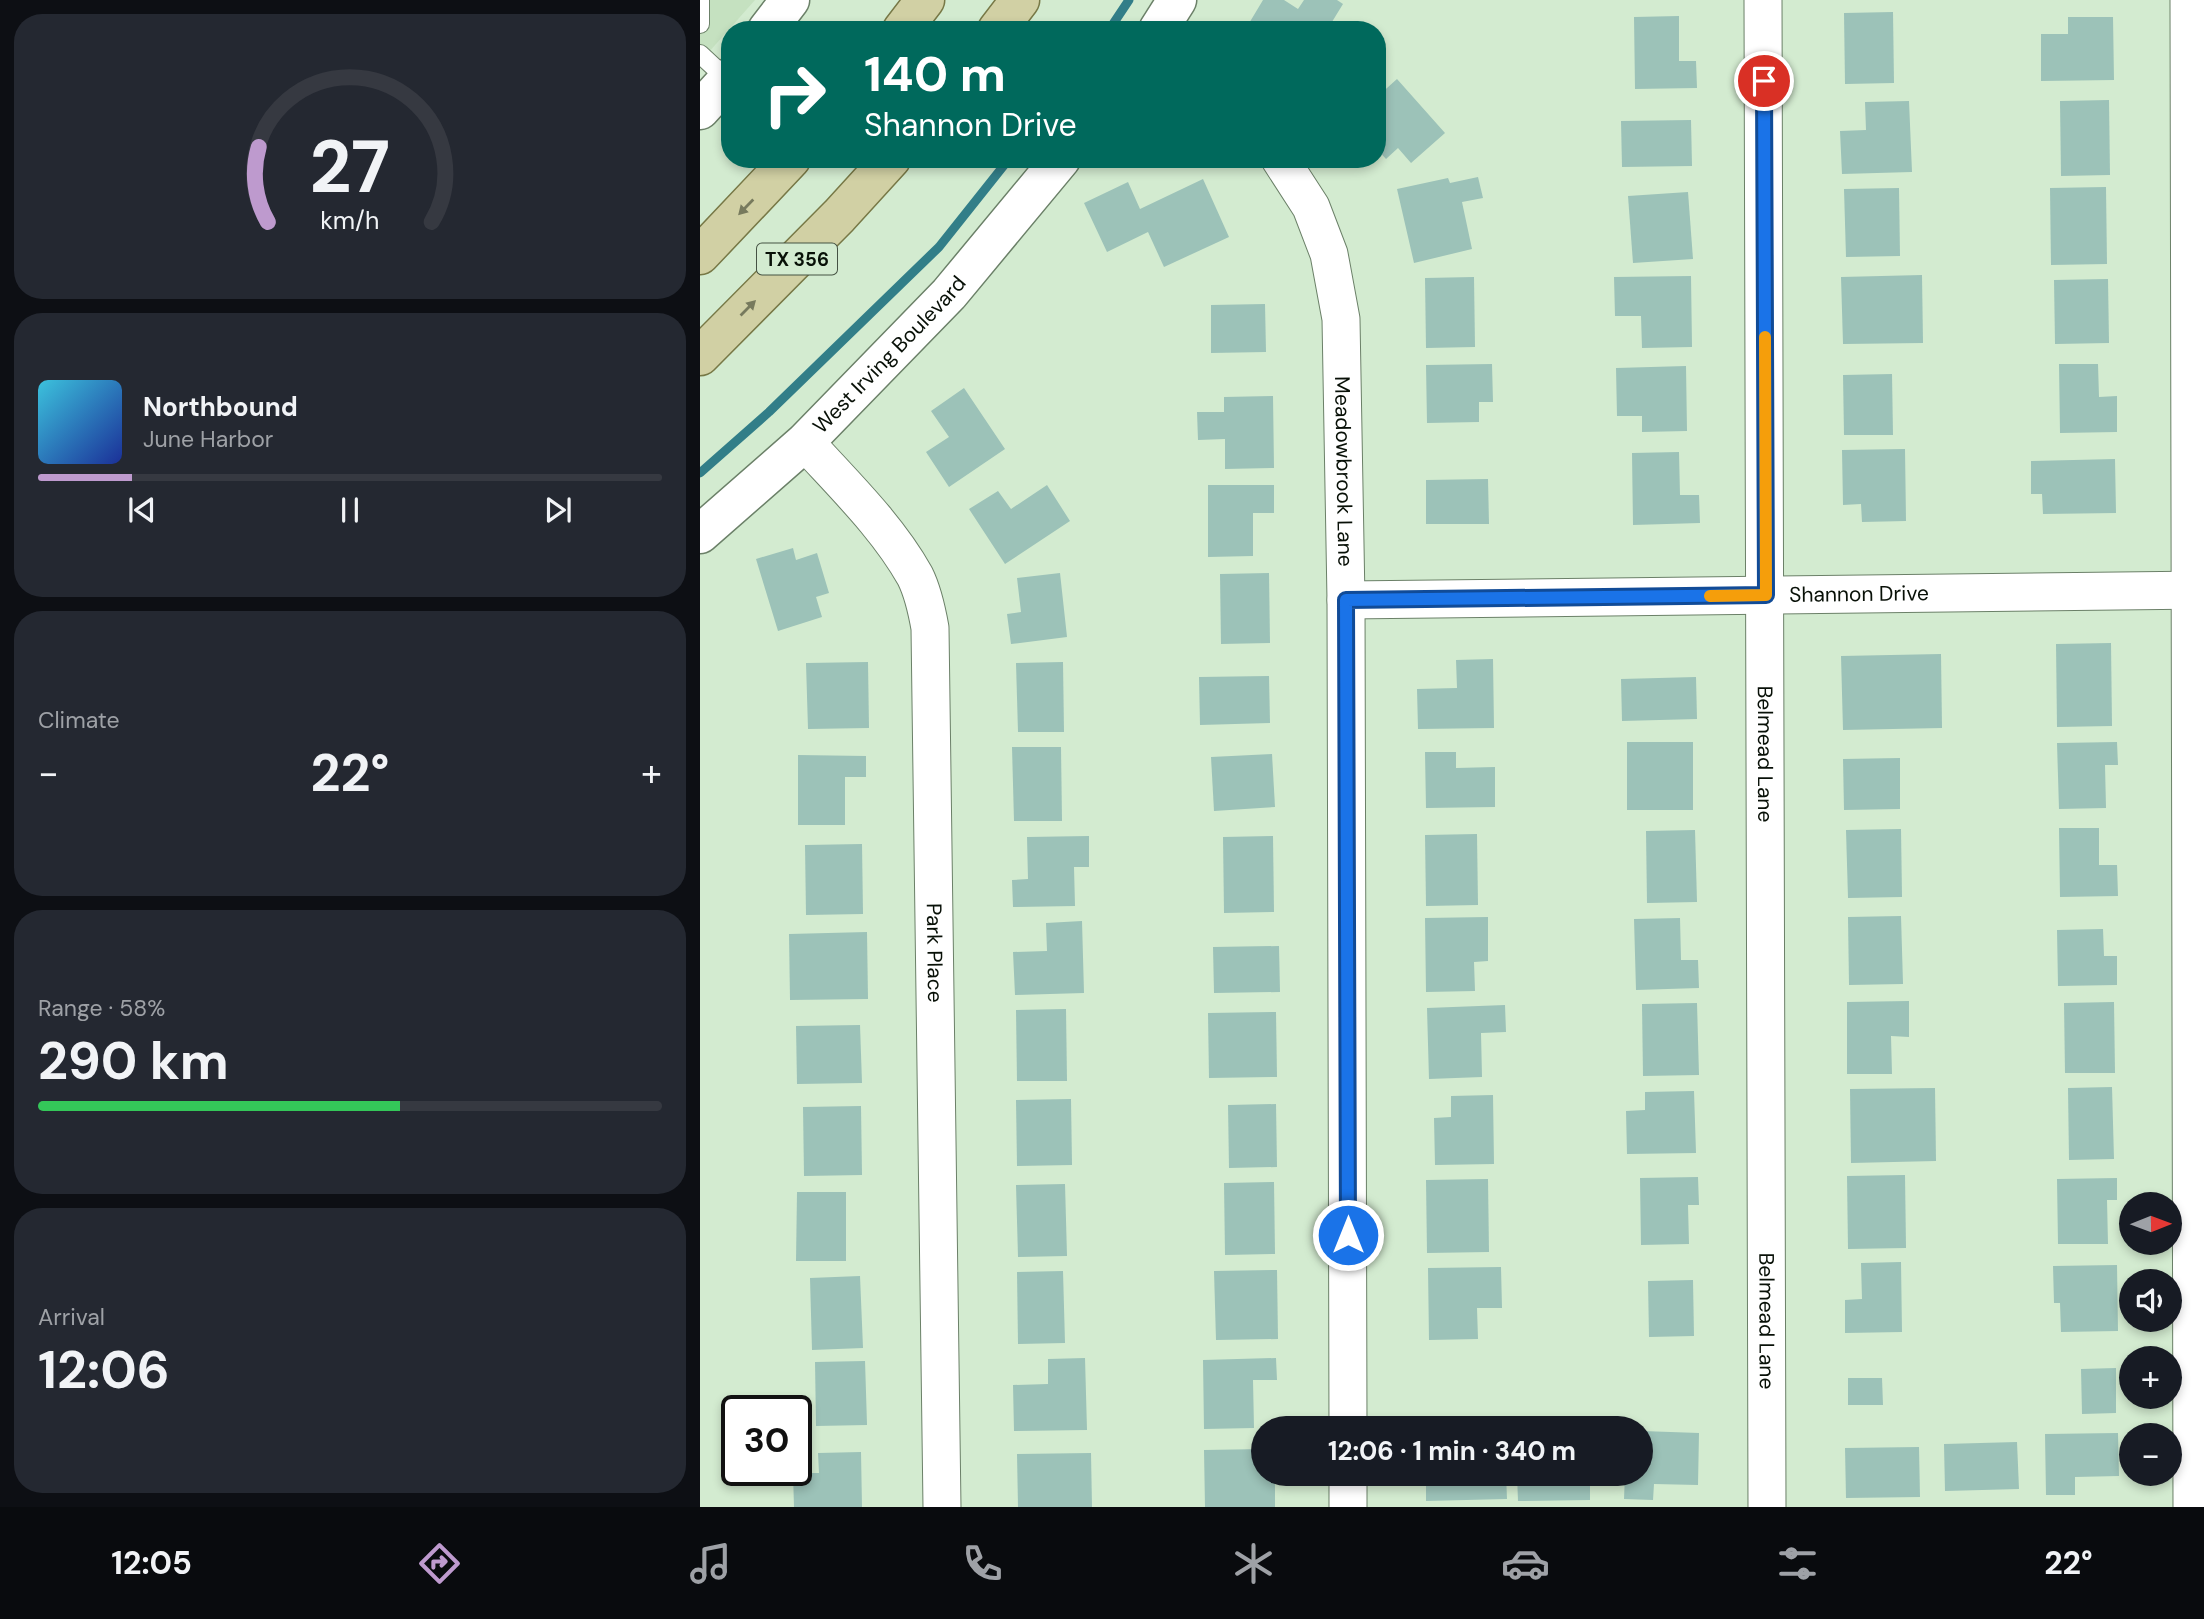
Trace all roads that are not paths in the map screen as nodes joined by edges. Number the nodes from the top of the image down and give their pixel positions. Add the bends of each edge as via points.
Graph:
1 (700, 0) edge
2 (790, 0) edge
3 (925, 0) edge
4 (1020, 0) edge
5 (1177, 0) edge
6 (1763, 0) edge
7 (2189, 0) edge
8 (774, 21) edge
9 (909, 21) edge
10 (1004, 21) edge
11 (1164, 21) edge
12 (700, 24) edge
13 (700, 54) edge
14 (721, 72) edge
15 (721, 88) edge
16 (700, 110) edge
17 (782, 168) edge
18 (883, 168) edge
19 (1054, 168) edge
20 (1286, 168) edge
21 (701, 251) edge
22 (700, 356) edge
23 (805, 442) junction
24 (700, 534) edge
25 (2198, 590) edge
26 (1766, 595) junction
27 (1346, 600) junction
28 (2198, 1354) edge
29 (1348, 1416) edge
30 (1348, 1486) edge
31 (942, 1507) edge
32 (1348, 1507) edge
33 (1767, 1507) edge
34 (2192, 1507) edge

1 - 12 lane
2 - 8 street
3 - 9 main road
4 - 10 main road
5 - 11 street
6 - 26 street, Belmead Lane
7 - 25 street
13 - 14 lane
15 - 16 street
17 -> 21 main road
22 -> 18 main road, TX 356
19 - 23 street, West Irving Boulevard via 949,294
20 - 27 street, Meadowbrook Lane via 1311,207 1329,254 1341,319
23 - 24 street, West Irving Boulevard
23 - 31 street, Park Place via 899,552 916,578 930,628
25 - 26 street, Shannon Drive
25 - 28 street
26 - 27 street, Shannon Drive
26 - 33 street, Belmead Lane
27 - 29 street, Meadowbrook Lane
28 - 34 street
30 - 32 street

